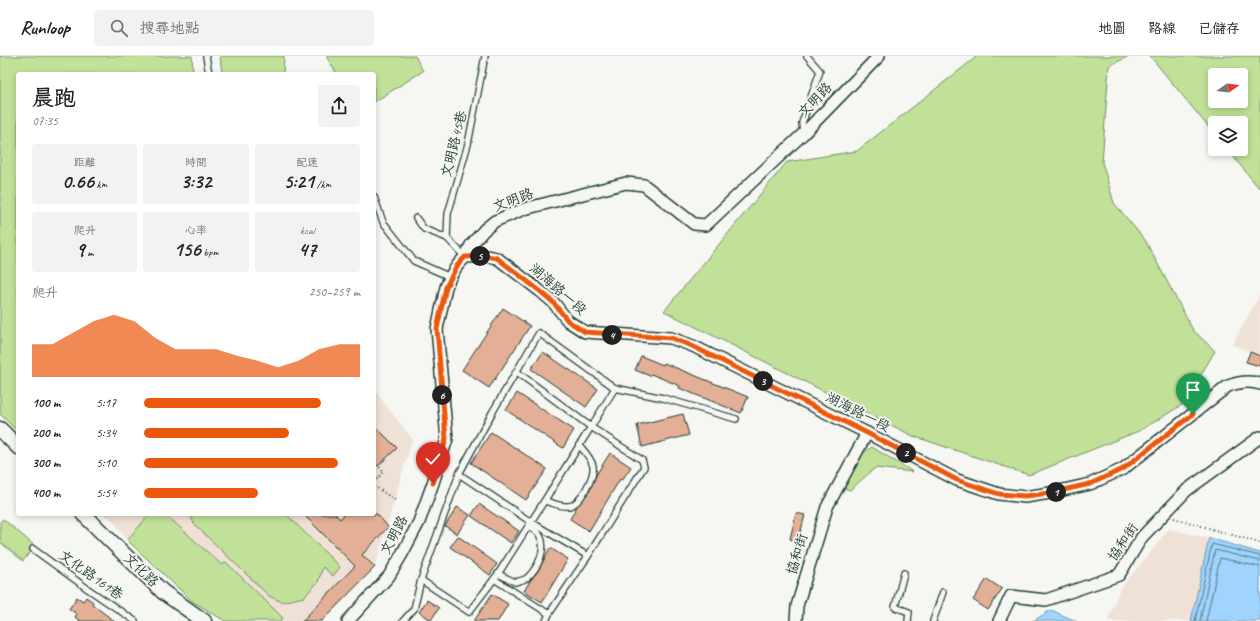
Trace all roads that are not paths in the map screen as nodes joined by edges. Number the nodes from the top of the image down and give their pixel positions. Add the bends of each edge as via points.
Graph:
1 (206, 56) edge
2 (485, 56) edge
3 (807, 56) edge
4 (879, 56) edge
5 (209, 72) edge
6 (803, 134) junction
7 (376, 203) edge
8 (416, 218) dead end
9 (447, 238) junction
10 (465, 257) junction
11 (450, 277) junction
12 (517, 372) junction
13 (1260, 384) edge
14 (615, 388) junction
15 (736, 419) dead end
16 (591, 427) junction
17 (0, 429) edge
18 (867, 433) junction
19 (1260, 437) edge
20 (16, 445) edge
21 (579, 445) junction
22 (459, 474) junction
23 (545, 500) junction
24 (85, 516) edge
25 (530, 524) junction
26 (34, 549) dead end
27 (588, 556) junction
28 (904, 573) dead end
29 (496, 577) junction
30 (422, 580) junction
31 (943, 592) dead end
32 (549, 614) junction
33 (135, 621) edge
34 (204, 621) edge
35 (348, 621) edge
36 (403, 621) edge
37 (546, 621) edge
38 (796, 621) edge
39 (908, 621) edge
40 (933, 621) edge
41 (999, 621) edge

1 - 5 lane
2 - 9 lane, 文明路45巷 via 468,144 448,214
3 - 6 lane via 820,71 802,123
4 - 6 street, 文明路
6 - 10 street, 文明路 via 706,225 694,224 644,185 626,183 509,214 484,230
7 - 11 lane via 383,222 414,261
8 - 9 lane via 424,229
9 - 10 lane
10 - 11 street, 文明路
10 - 18 street, 湖海路一段 via 497,258 553,302 568,321 585,332 671,338 685,343
11 - 35 street, 文明路 via 437,329 446,439 444,446 419,522 402,554 389,576
12 - 14 lane via 539,333
12 - 16 lane
12 - 22 lane
13 - 18 street, 湖海路一段 via 1237,382 1228,386 1123,469 1090,484 1050,493 1025,496 999,494 957,480
14 - 15 lane via 663,398
14 - 16 lane
16 - 21 lane
16 - 27 lane via 642,460 644,467
17 - 20 street
18 - 38 street, 協和街 via 827,507 798,606
19 - 41 street, 協和街 via 1187,490 1142,537 1119,575 1046,600 1011,596
21 - 23 lane
21 - 23 lane via 588,455 593,467 592,478 584,491 575,504 569,506
22 - 25 lane
22 - 30 lane
23 - 25 lane
24 - 34 street, 文化路 via 163,592
25 - 27 lane
25 - 29 lane
25 - 29 lane via 539,533 543,545 540,560 526,578 515,582
26 - 33 lane, 文化路161巷
27 - 32 lane
28 - 39 lane via 895,607 909,612
29 - 30 lane via 469,612
29 - 32 lane
30 - 36 lane via 414,609
31 - 40 lane
32 - 37 lane

